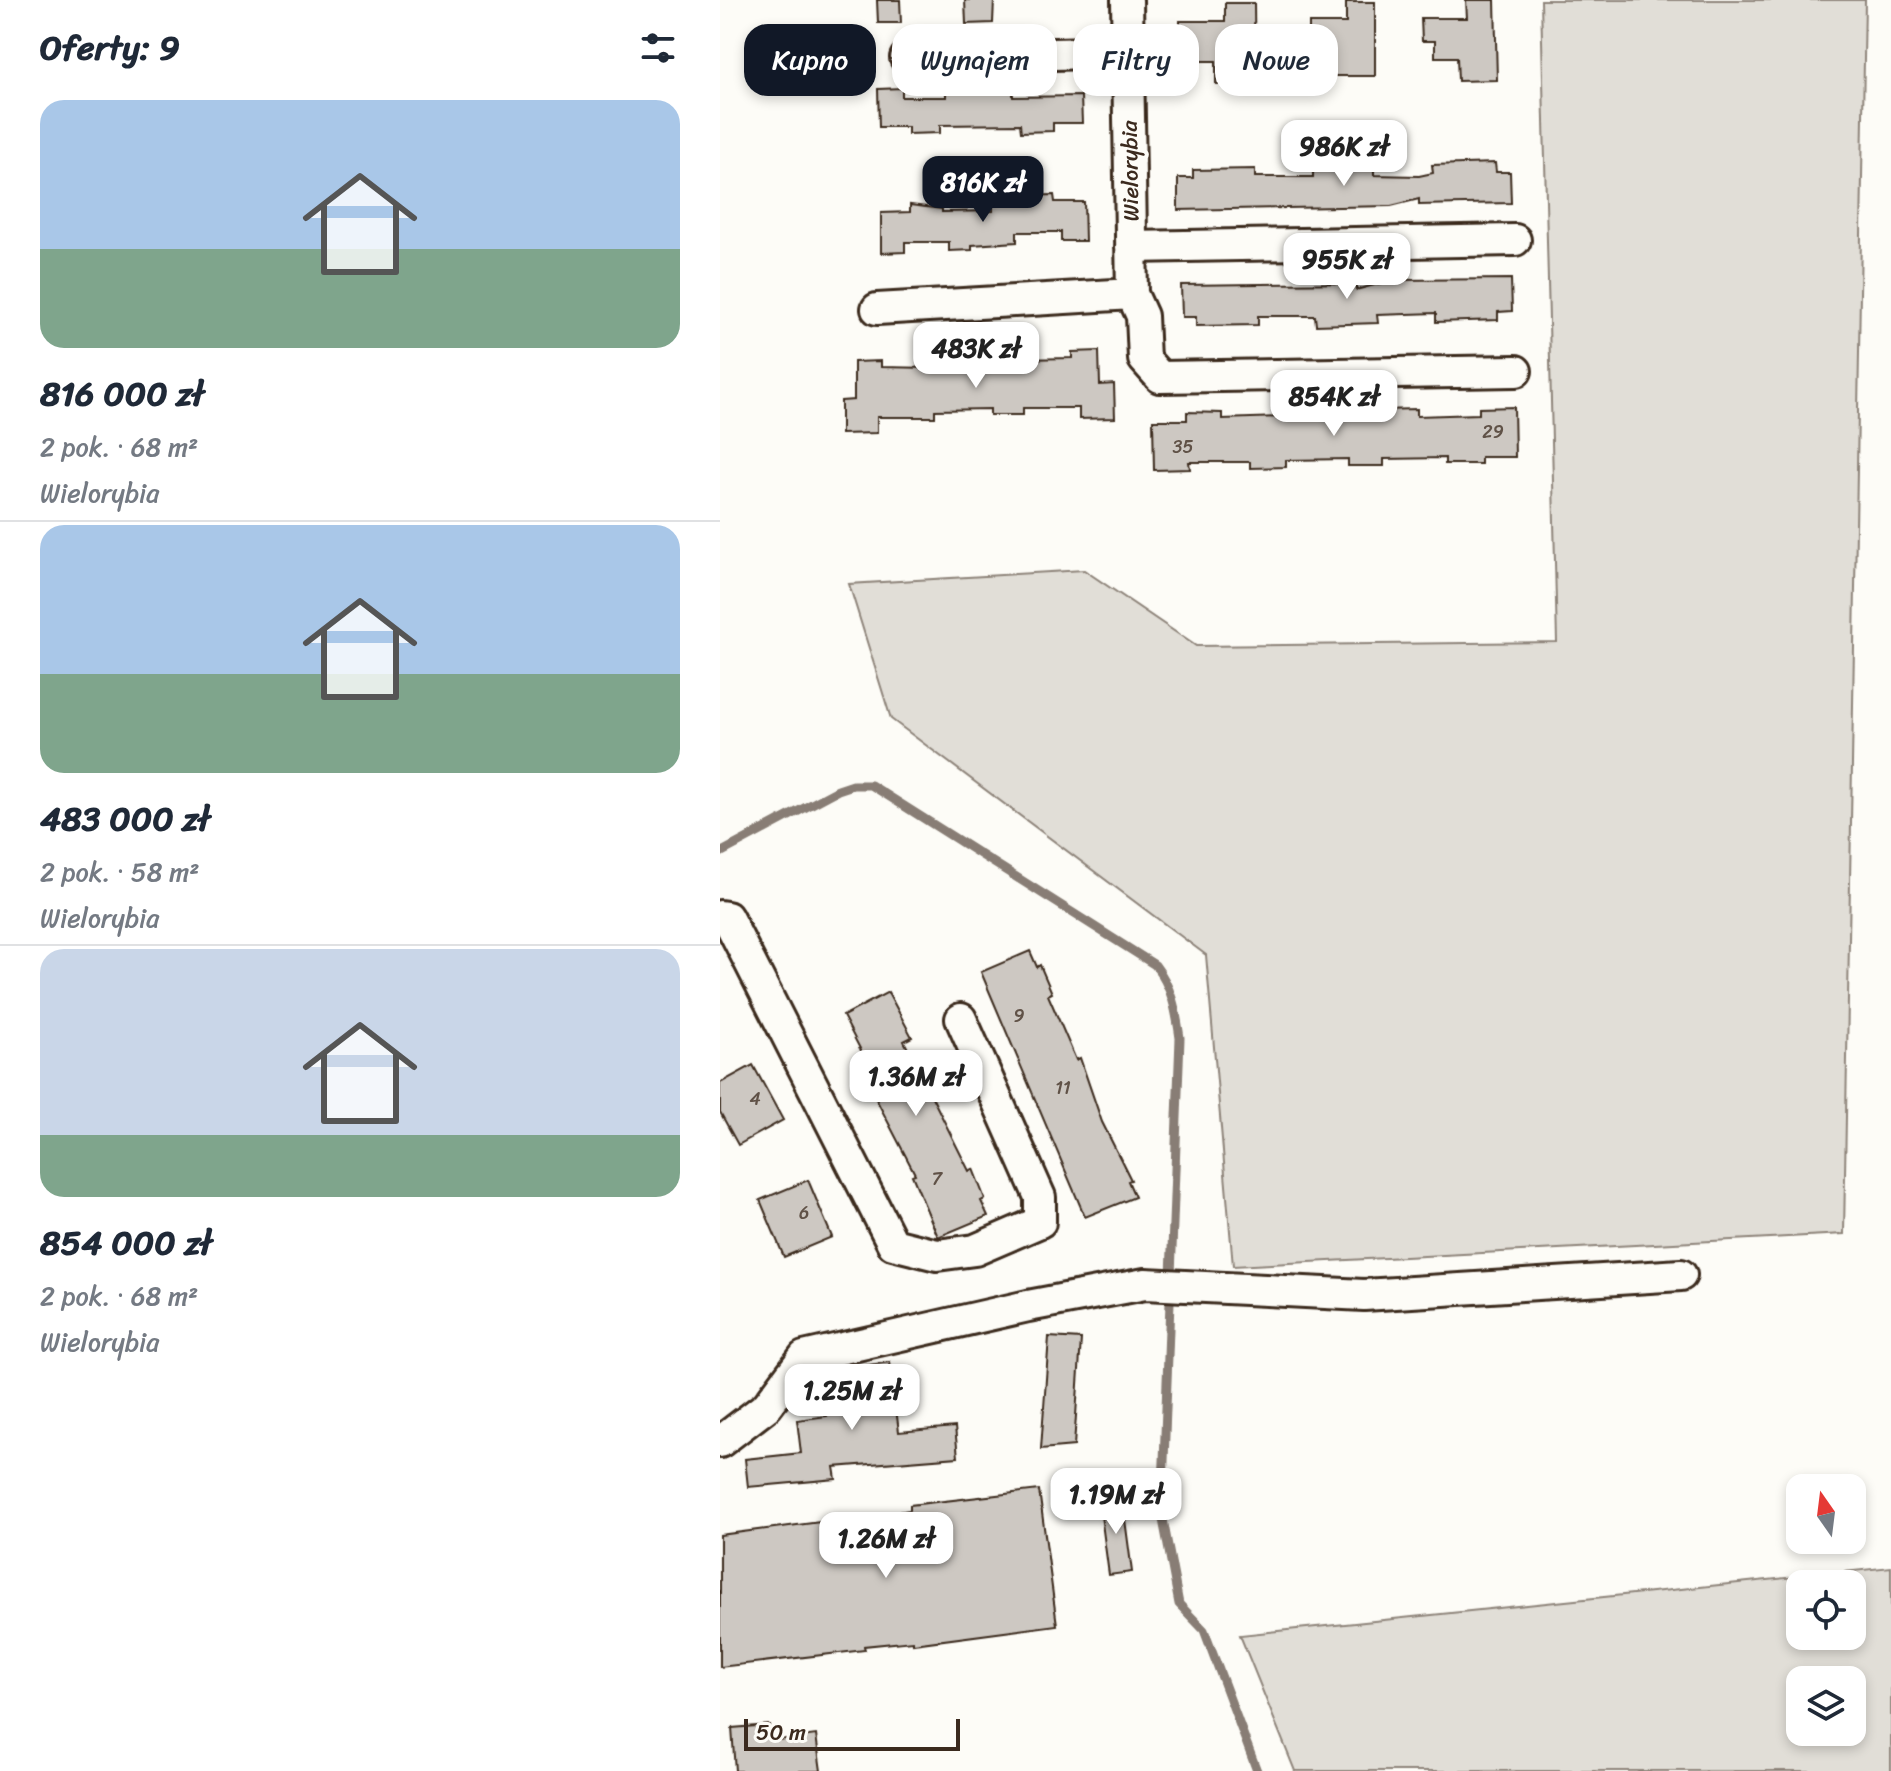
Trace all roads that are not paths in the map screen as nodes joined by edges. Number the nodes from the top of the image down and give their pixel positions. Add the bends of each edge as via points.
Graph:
1 (1127, 0) edge
2 (1127, 24) edge
3 (1129, 96) edge
4 (1515, 240) dead end
5 (1131, 247) junction
6 (1132, 294) junction
7 (877, 309) dead end
8 (1516, 371) dead end
9 (724, 916) edge
10 (961, 1019) dead end
11 (1681, 1275) dead end
12 (720, 1442) edge

1 - 2 street, Wielorybia
3 - 5 street, Wielorybia
4 - 5 street
5 - 6 street, Wielorybia
6 - 7 street
6 - 8 street, Wielorybia via 1142,316 1144,359 1160,377
9 - 10 street via 893,1244 937,1255 975,1250 1040,1222 1040,1197
11 - 12 street via 1364,1295 1145,1284 804,1357 767,1406

